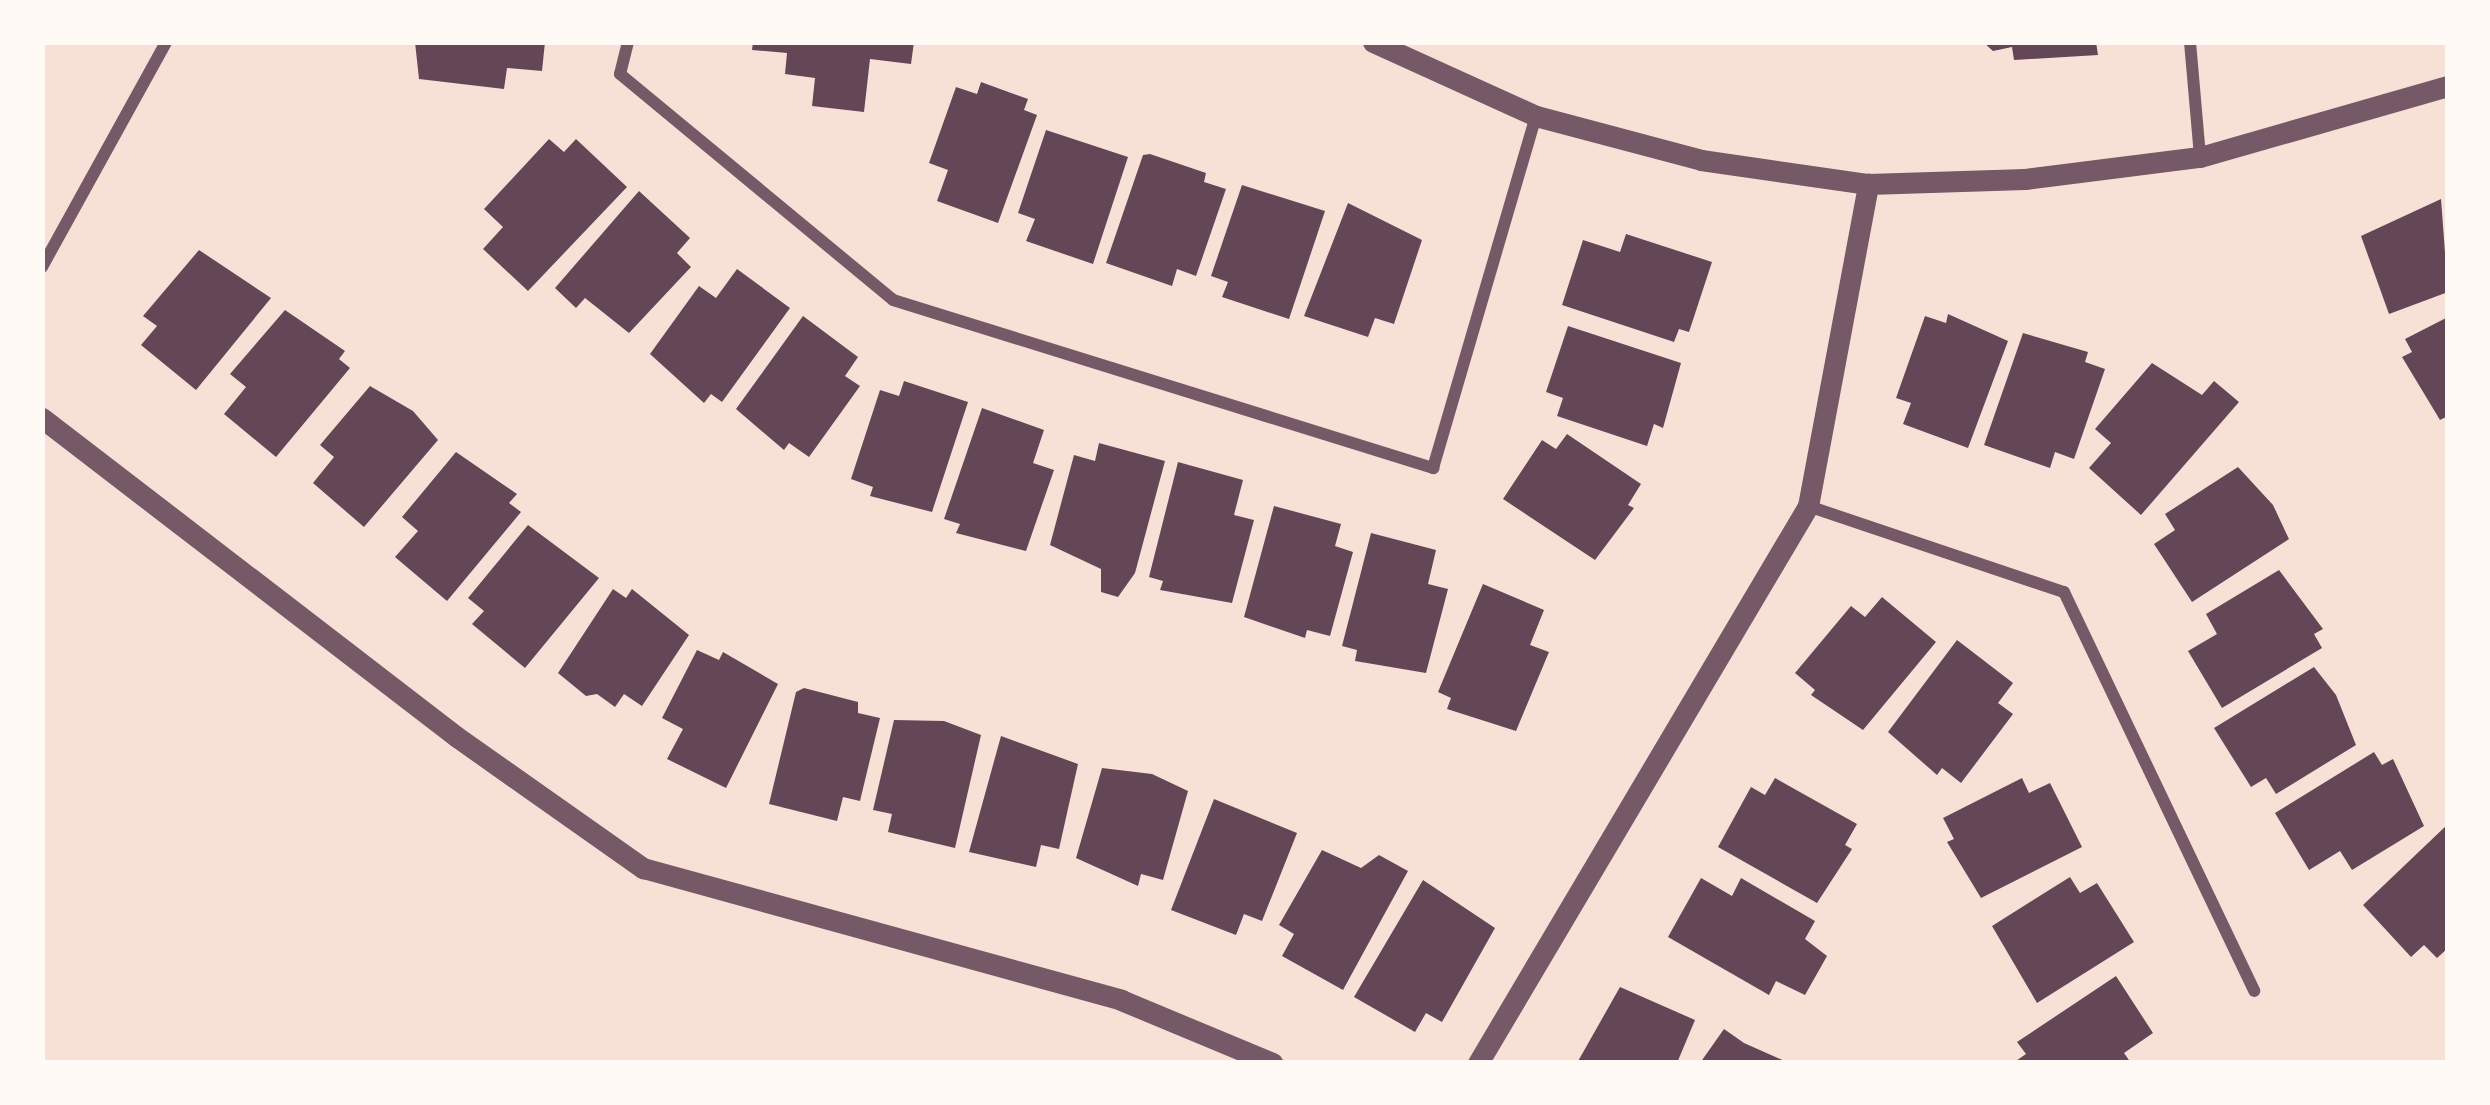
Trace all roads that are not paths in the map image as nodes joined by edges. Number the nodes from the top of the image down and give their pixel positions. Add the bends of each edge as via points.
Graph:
1 (166, 42) edge
2 (628, 42) edge
3 (1373, 42) edge
4 (2190, 42) edge
5 (2448, 86) edge
6 (1536, 116) junction
7 (2200, 157) junction
8 (1868, 184) junction
9 (42, 266) edge
10 (42, 418) edge
11 (1808, 506) junction
12 (2254, 992) dead end
13 (1272, 1063) edge
14 (1478, 1063) edge

1 - 9 street
2 - 6 street via 620,74 893,300 1433,468
3 - 6 street
4 - 7 street
5 - 7 street
6 - 8 street via 1701,160
7 - 8 street via 2025,179
8 - 11 street
10 - 13 street via 457,737 643,868 1121,1000
11 - 12 street via 2064,592
11 - 14 street

